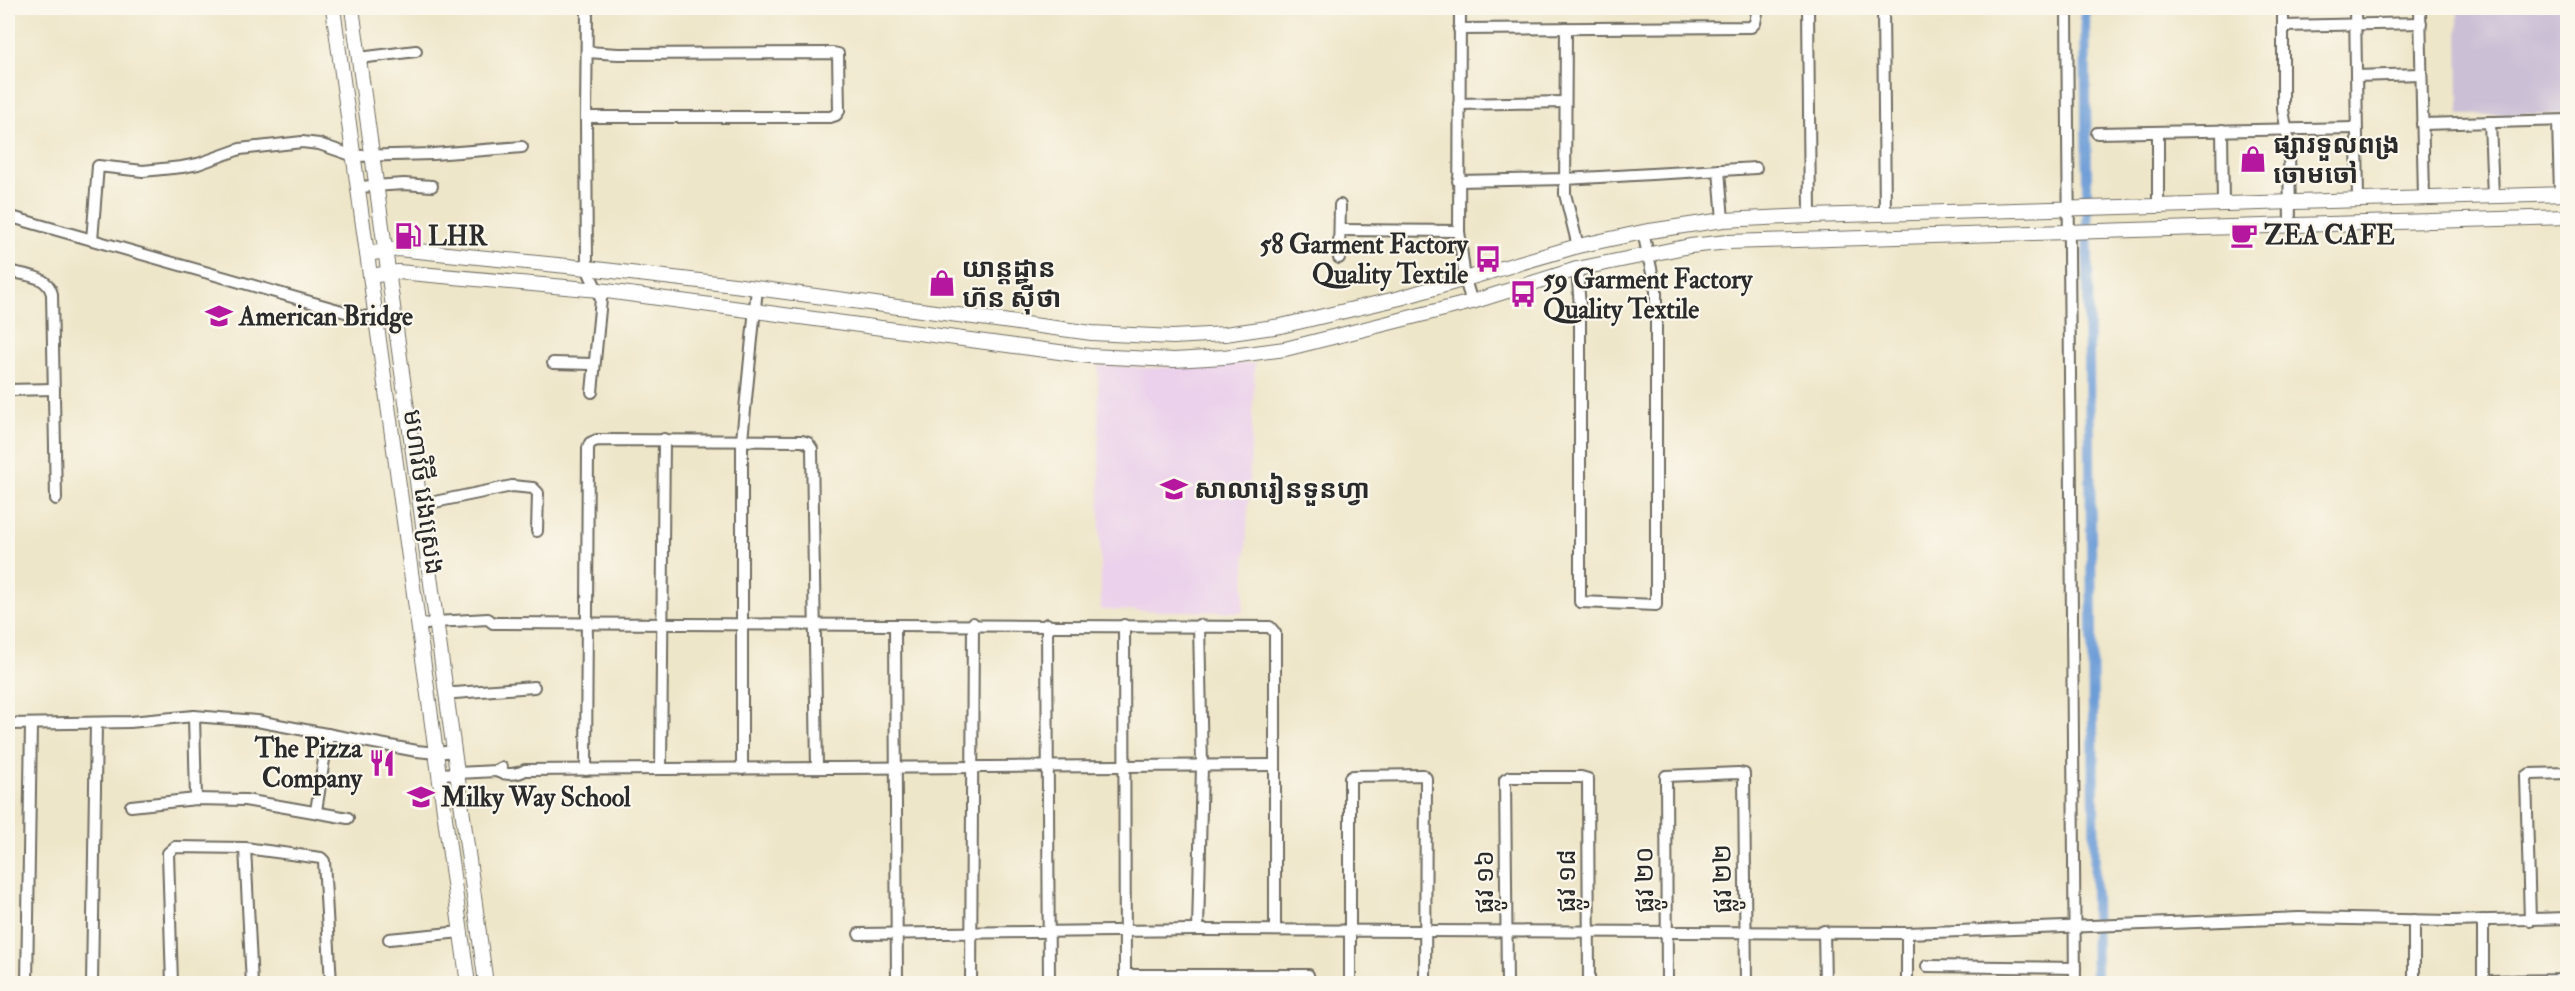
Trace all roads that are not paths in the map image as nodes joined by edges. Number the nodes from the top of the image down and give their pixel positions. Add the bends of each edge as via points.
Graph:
1 (333, 8) edge
2 (352, 8) edge
3 (587, 8) edge
4 (1460, 8) edge
5 (1758, 8) edge
6 (1808, 8) edge
7 (1883, 8) edge
8 (2067, 8) edge
9 (2283, 8) edge
10 (2355, 8) edge
11 (2420, 8) edge
12 (2421, 23) junction
13 (2355, 24) junction
14 (2283, 26) junction
15 (1566, 28) junction
16 (1460, 29) junction
17 (416, 51) dead end
18 (587, 52) junction
19 (359, 58) junction
20 (2421, 74) junction
21 (2356, 76) junction
22 (1565, 102) junction
23 (1460, 104) junction
24 (586, 117) junction
25 (2563, 120) edge
26 (2490, 122) junction
27 (2422, 124) junction
28 (2356, 128) junction
29 (2286, 129) junction
30 (2222, 130) junction
31 (2158, 132) junction
32 (2097, 133) dead end
33 (522, 147) dead end
34 (354, 156) junction
35 (372, 156) junction
36 (1756, 168) dead end
37 (1719, 170) junction
38 (1565, 179) junction
39 (1458, 181) junction
40 (376, 185) junction
41 (432, 186) dead end
42 (358, 187) junction
43 (2564, 194) edge
44 (2493, 196) junction
45 (2424, 198) junction
46 (2358, 200) junction
47 (2288, 202) junction
48 (2223, 204) junction
49 (1340, 205) dead end
50 (2158, 206) junction
51 (2082, 209) junction
52 (1885, 214) junction
53 (8, 216) edge
54 (1810, 216) junction
55 (2568, 218) edge
56 (1723, 220) junction
57 (2290, 225) junction
58 (1340, 230) junction
59 (1459, 231) junction
60 (1643, 232) junction
61 (2083, 232) junction
62 (92, 240) junction
63 (1578, 246) junction
64 (385, 251) junction
65 (367, 254) junction
66 (1647, 254) junction
67 (1339, 258) dead end
68 (587, 268) junction
69 (1577, 269) junction
70 (8, 271) edge
71 (388, 273) junction
72 (370, 276) junction
73 (1466, 280) junction
74 (757, 288) junction
75 (599, 290) junction
76 (1472, 302) junction
77 (754, 310) junction
78 (394, 313) junction
79 (376, 316) junction
80 (1225, 334) junction
81 (1121, 335) junction
82 (1224, 357) junction
83 (1119, 358) junction
84 (553, 363) dead end
85 (593, 364) junction
86 (54, 389) junction
87 (8, 390) edge
88 (592, 392) dead end
89 (664, 439) junction
90 (742, 440) junction
91 (57, 500) dead end
92 (420, 505) junction
93 (537, 531) dead end
94 (587, 623) junction
95 (973, 623) junction
96 (741, 624) junction
97 (815, 624) junction
98 (1047, 624) junction
99 (664, 625) junction
100 (895, 625) junction
101 (1124, 625) junction
102 (1199, 625) junction
103 (437, 626) junction
104 (419, 629) junction
105 (534, 687) dead end
106 (446, 692) junction
107 (194, 716) junction
108 (96, 723) junction
109 (8, 724) edge
110 (31, 724) junction
111 (328, 735) junction
112 (454, 751) junction
113 (436, 753) junction
114 (1275, 765) junction
115 (1124, 766) junction
116 (1202, 766) junction
117 (973, 767) junction
118 (1049, 767) junction
119 (817, 768) junction
120 (896, 768) junction
121 (661, 769) junction
122 (742, 769) junction
123 (586, 770) junction
124 (457, 772) junction
125 (2568, 773) edge
126 (439, 774) junction
127 (1666, 776) joint
128 (1588, 779) joint
129 (196, 799) junction
130 (132, 806) dead end
131 (316, 811) junction
132 (348, 818) dead end
133 (245, 848) junction
134 (2568, 918) edge
135 (2414, 920) junction
136 (2484, 920) junction
137 (2530, 920) junction
138 (2077, 927) junction
139 (1198, 930) junction
140 (1275, 930) junction
141 (1426, 930) junction
142 (1351, 931) junction
143 (1667, 931) junction
144 (1746, 931) junction
145 (1824, 931) junction
146 (461, 932) junction
147 (1048, 932) junction
148 (1126, 932) junction
149 (1507, 932) junction
150 (971, 933) junction
151 (1589, 933) junction
152 (1907, 933) junction
153 (859, 934) dead end
154 (896, 934) junction
155 (389, 939) dead end
156 (1927, 966) dead end
157 (2075, 968) junction
158 (1125, 979) edge
159 (2568, 980) edge
160 (2483, 982) edge
161 (27, 984) edge
162 (92, 984) edge
163 (172, 984) edge
164 (252, 984) edge
165 (331, 984) edge
166 (468, 984) edge
167 (486, 984) edge
168 (897, 984) edge
169 (971, 984) edge
170 (1049, 984) edge
171 (1310, 984) edge
172 (1350, 984) edge
173 (1425, 984) edge
174 (1507, 984) edge
175 (1589, 984) edge
176 (1667, 984) edge
177 (1746, 984) edge
178 (1825, 984) edge
179 (1907, 984) edge
180 (2075, 984) edge
181 (2414, 984) edge

1 - 34 main road, មហាវិថី វេងស្រេង
2 - 19 main road, មហាវិថី វេងស្រេង
3 - 18 street
4 - 16 street
5 - 15 street via 1751,27
6 - 54 street
7 - 52 street
8 - 51 street
9 - 14 street
10 - 13 street
11 - 12 street
12 - 13 street
12 - 20 street
13 - 14 street
13 - 21 street
14 - 29 street
15 - 16 street
15 - 22 street
16 - 23 street
17 - 19 street
18 - 24 street
18 - 24 street via 833,53 838,54 839,100 837,115 830,117
19 - 35 main road, មហាវិថី វេងស្រេង
20 - 21 street
20 - 27 street
21 - 28 street
22 - 23 street
22 - 38 street
23 - 39 street
24 - 68 street
25 - 26 street
25 - 43 street
26 - 27 street
26 - 44 street
27 - 45 street
28 - 29 street
28 - 46 street
29 - 30 street
29 - 47 street
30 - 31 street
30 - 48 street
31 - 32 street
31 - 50 street
33 - 35 street
34 - 35 street
34 - 42 main road, មហាវិថី វេងស្រេង
34 - 62 street via 302,142 240,149 182,167 143,171 98,166
35 - 40 main road, មហាវិថី វេងស្រេង
36 - 37 street
37 - 38 street
37 - 56 street
38 - 39 street
38 - 63 street
39 - 59 street
40 - 41 street
40 - 42 street
40 - 64 main road, មហាវិថី វេងស្រេង
42 - 65 main road, មហាវិថី វេងស្រេង
43 - 44 main road
44 - 45 main road
45 - 46 main road
46 - 47 main road
47 - 48 main road
47 - 57 street
48 - 50 main road
49 - 58 street
50 - 51 main road
51 - 52 main road
51 - 61 street
52 - 54 main road
53 - 62 street
54 - 56 main road
55 - 57 main road
56 - 60 main road
57 - 61 main road
58 - 59 street
58 - 67 street
59 - 73 street
60 - 63 main road
60 - 66 street
61 - 66 main road via 1728,242
61 - 138 street
62 - 79 street via 363,317
63 - 73 main road
64 - 65 main road
64 - 68 main road via 435,252
64 - 71 main road, មហាវិថី វេងស្រេង
65 - 72 main road, មហាវិថី វេងស្រេង
66 - 69 main road
66 - 69 street via 1656,291 1656,605 1580,602
68 - 74 main road
68 - 75 street
69 - 76 main road
70 - 86 street via 50,285
71 - 72 main road
71 - 75 main road
71 - 78 main road, មហាវិថី វេងស្រេង
72 - 79 main road, មហាវិថី វេងស្រេង
73 - 76 street
73 - 80 main road via 1281,327
74 - 77 street
74 - 81 main road
75 - 77 main road
75 - 85 street
76 - 82 main road via 1285,349
77 - 83 main road
77 - 90 street
78 - 79 street
78 - 92 main road, មហាវិថី វេងស្រេង
79 - 104 main road, មហាវិថី វេងស្រេង
80 - 81 main road
80 - 82 main road
81 - 83 main road
82 - 83 main road
84 - 85 street
85 - 88 street
86 - 87 street
86 - 91 street
89 - 90 street
89 - 94 street via 590,443
89 - 99 street
90 - 96 street
90 - 97 street via 802,441 812,449
92 - 93 street via 512,486 533,488 537,493
92 - 103 main road, មហាវិថី វេងស្រេង
94 - 99 street
94 - 103 street
94 - 123 street
95 - 98 street
95 - 100 street
95 - 117 street
96 - 97 street
96 - 99 street
96 - 122 street
97 - 100 street
97 - 119 street
98 - 101 street
98 - 118 street
99 - 121 street
100 - 120 street
101 - 102 street
101 - 115 street
102 - 114 street via 1273,629
102 - 116 street
103 - 104 street
103 - 106 main road, មហាវិថី វេងស្រេង
104 - 113 main road, មហាវិថី វេងស្រេង
105 - 106 street
106 - 112 main road, មហាវិថី វេងស្រេង
107 - 108 street
107 - 111 street via 257,721
107 - 129 street
108 - 110 street
108 - 162 street
109 - 110 street
110 - 161 street
111 - 113 street
111 - 131 street
112 - 113 street
112 - 124 main road, មហាវិថី វេងស្រេង
113 - 126 main road, មហាវិថី វេងស្រេង
114 - 116 street
114 - 140 street
115 - 116 street
115 - 118 street
115 - 148 street
116 - 139 street
117 - 118 street
117 - 120 street
117 - 150 street
118 - 147 street
119 - 120 street
119 - 122 street
120 - 154 street
121 - 122 street
121 - 123 street
123 - 124 street
124 - 126 street
124 - 167 main road, មហាវិថី វេងស្រេង
125 - 137 street via 2526,776
126 - 146 main road, មហាវិថី វេងស្រេង
127 - 143 street, ផ្លូវ ២០
127 - 144 street, ផ្លូវ ២២ via 1744,774
128 - 149 street, ផ្លូវ ១៦ via 1505,780
128 - 151 street, ផ្លូវ ១៨
129 - 130 street
129 - 131 street via 245,800
131 - 132 street
133 - 163 street via 171,849 168,853
133 - 164 street
133 - 165 street via 316,855 324,861
134 - 137 street
135 - 136 street
135 - 138 street via 2300,918
135 - 181 street
136 - 137 street
136 - 160 street
138 - 152 street
138 - 157 street
139 - 140 street
139 - 148 street
140 - 142 street
141 - 142 street
141 - 142 street via 1423,775 1351,776
141 - 149 street
141 - 173 street
142 - 172 street
143 - 144 street
143 - 151 street
143 - 176 street, ផ្លូវ ២០
144 - 145 street
144 - 177 street, ផ្លូវ ២២
145 - 152 street
145 - 178 street
146 - 155 street
146 - 166 main road, មហាវិថី វេងស្រេង
147 - 148 street
147 - 150 street
147 - 170 street
148 - 158 street
149 - 151 street
149 - 174 street, ផ្លូវ ១៦
150 - 154 street
150 - 169 street
151 - 175 street, ផ្លូវ ១៨
152 - 179 street
153 - 154 street
154 - 168 street
156 - 157 street
157 - 180 street
158 - 171 street via 1308,975
159 - 160 street

